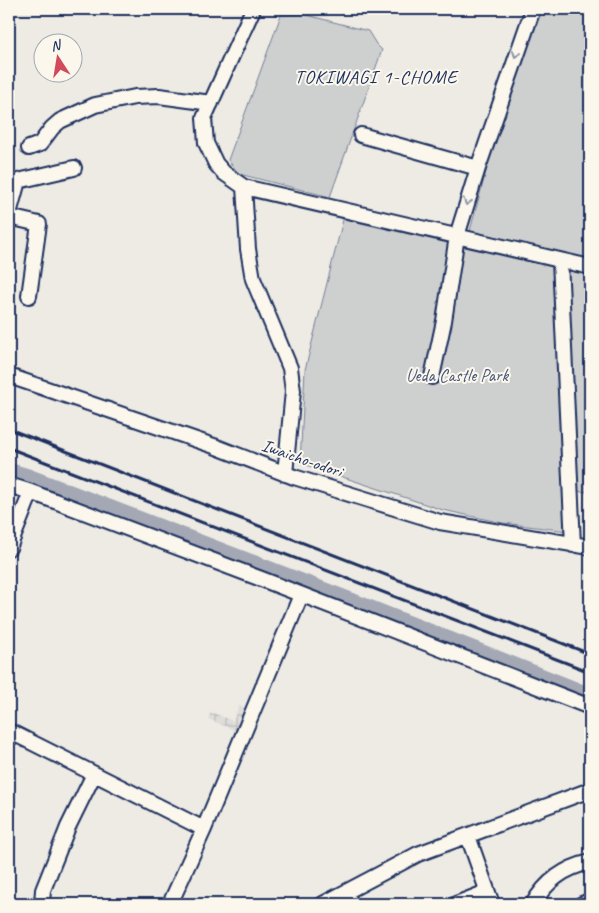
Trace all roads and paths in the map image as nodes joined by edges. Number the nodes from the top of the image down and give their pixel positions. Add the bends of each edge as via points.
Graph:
1 (253, 9) edge
2 (533, 9) edge
3 (211, 103) junction
4 (361, 135) dead end
5 (30, 148) dead end
6 (74, 168) dead end
7 (478, 168) junction
8 (244, 187) junction
9 (9, 216) edge
10 (457, 236) junction
11 (560, 260) junction
12 (590, 267) edge
13 (29, 296) dead end
14 (9, 376) edge
15 (432, 377) dead end
16 (285, 474) junction
17 (9, 485) edge
18 (30, 492) junction
19 (573, 545) junction
20 (590, 547) edge
21 (9, 548) edge
22 (301, 595) junction
23 (590, 707) edge
24 (9, 731) edge
25 (94, 774) junction
26 (590, 790) edge
27 (204, 829) junction
28 (468, 836) junction
29 (590, 862) edge
30 (348, 898) edge
31 (490, 898) edge
32 (590, 901) edge
33 (176, 902) edge
34 (42, 904) edge
35 (323, 904) edge
36 (456, 904) edge
37 (533, 904) edge
38 (582, 904) edge

1 - 3 street
2 -> 7 street
3 - 5 street via 159,96 95,105 60,121 40,144
3 - 8 street via 204,118 206,143 216,164
4 - 7 street
6 - 9 street via 18,181
7 -> 10 street
8 - 10 street
8 - 16 street via 253,279 290,368 292,391
9 - 13 street via 39,224
10 - 11 street
10 - 15 street
11 - 12 street
11 - 19 street
14 - 16 street, Iwaicho-odori via 214,446
16 - 19 street, Iwaicho-odori via 440,522
17 - 18 street
18 - 21 street
18 - 22 street
19 - 20 street, Iwaicho-odori
22 - 23 street
22 - 27 street
24 - 25 street
25 - 27 street
25 - 34 street via 68,827 43,890
26 - 28 street
27 - 33 street
28 - 30 street via 418,854 354,887
28 - 31 street
29 - 37 street via 578,864 552,879
30 - 35 street
31 - 36 street
32 - 38 street

